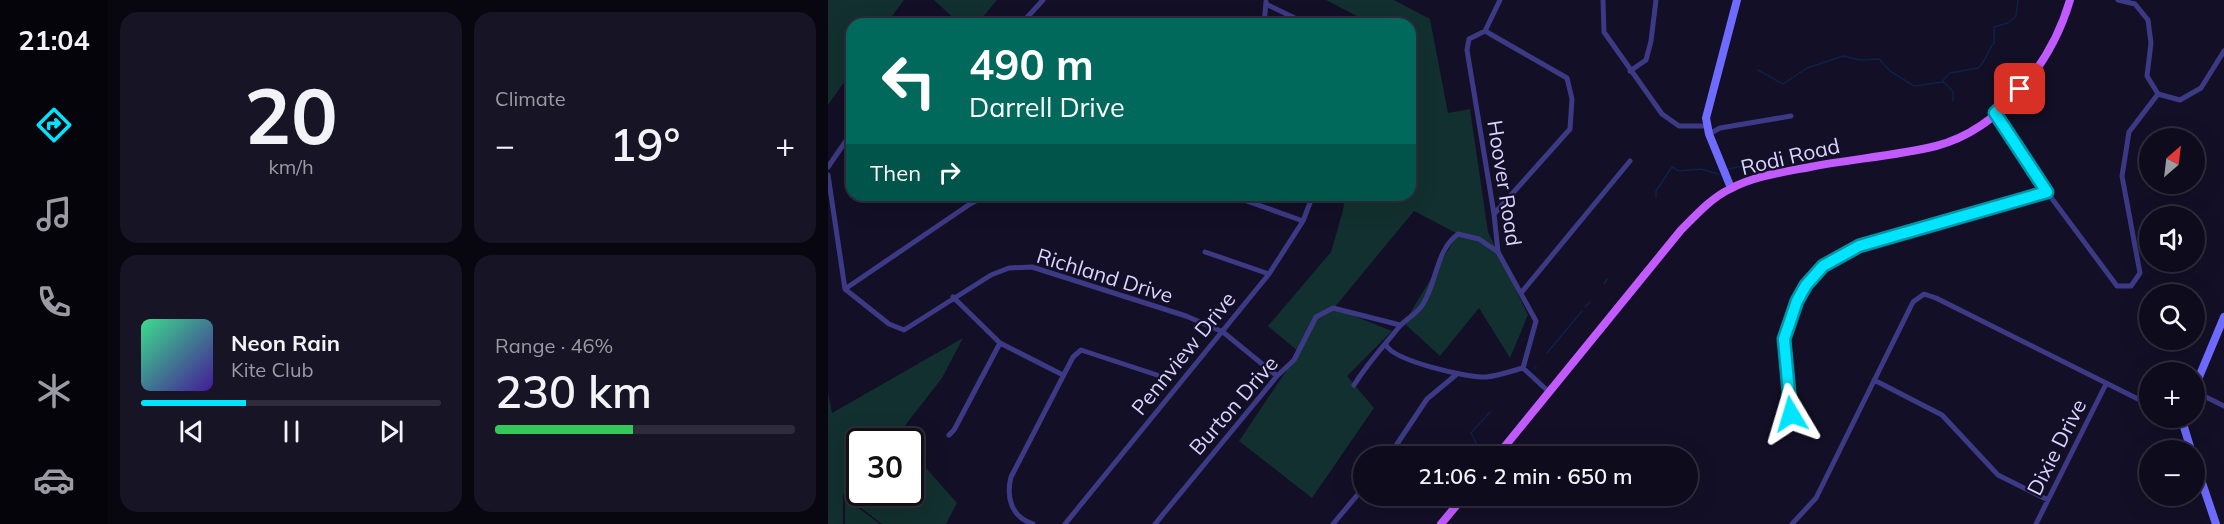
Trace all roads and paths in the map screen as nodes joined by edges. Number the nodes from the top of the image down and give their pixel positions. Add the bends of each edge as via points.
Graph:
1 (1043, 0) edge
2 (1500, 0) edge
3 (1603, 0) edge
4 (1656, 0) edge
5 (1737, 0) edge
6 (2070, 0) edge
7 (2118, 0) edge
8 (1266, 2) edge
9 (1026, 18) edge
10 (1265, 18) edge
11 (1296, 18) edge
12 (1485, 31) junction
13 (2224, 51) edge
14 (1630, 71) junction
15 (2158, 94) junction
16 (1995, 113) junction
17 (1791, 116) dead end
18 (1708, 130) junction
19 (846, 141) edge
20 (1630, 162) dead end
21 (828, 167) edge
22 (828, 175) edge
23 (1731, 188) junction
24 (2047, 192) junction
25 (969, 201) edge
26 (976, 201) edge
27 (1246, 201) edge
28 (1312, 201) edge
29 (970, 204) junction
30 (1494, 214) junction
31 (1303, 222) junction
32 (1205, 252) dead end
33 (1498, 252) junction
34 (1269, 274) junction
35 (845, 289) junction
36 (1521, 293) junction
37 (953, 297) junction
38 (2224, 317) edge
39 (1400, 325) junction
40 (1223, 332) junction
41 (1000, 343) junction
42 (1386, 345) junction
43 (2205, 363) edge
44 (1523, 368) junction
45 (1457, 374) junction
46 (1063, 375) junction
47 (1157, 375) dead end
48 (1277, 376) junction
49 (1874, 380) junction
50 (2106, 384) junction
51 (1354, 385) dead end
52 (1549, 393) junction
53 (2205, 396) edge
54 (2139, 400) edge
55 (2224, 406) edge
56 (1791, 414) dead end
57 (949, 435) dead end
58 (1396, 446) edge
59 (1505, 446) edge
60 (2205, 492) edge
61 (1353, 500) edge
62 (2048, 500) junction
63 (1456, 506) edge
64 (1033, 524) edge
65 (1065, 524) edge
66 (1155, 524) edge
67 (1333, 524) edge
68 (1441, 524) edge
69 (1792, 524) edge
70 (2036, 524) edge
71 (2216, 524) edge

1 - 9 street
2 - 12 street
3 - 14 street via 1604,32
4 - 14 street via 1646,60
5 - 18 street via 1707,106
6 - 16 main road, Rodi Road via 2062,26 2040,64
7 - 15 street via 2135,4 2148,20 2151,43 2147,76
8 - 10 street
8 - 11 street
12 - 30 street, Hoover Road via 1469,39 1467,50
12 - 30 street via 1567,78 1572,99 1570,129
13 - 15 street via 2201,88 2181,100
14 - 18 street via 1671,122
15 - 24 street via 2129,132 2122,176 2140,273 2131,286 2117,286
16 - 23 main road, Rodi Road via 1971,132 1937,146 1774,174
16 - 24 street
17 - 18 street
18 - 23 street
19 - 21 street
20 - 36 street
22 - 35 street
23 - 52 main road, Rodi Road via 1681,230
24 - 56 street via 1859,246 1823,266 1797,301 1784,339
25 - 29 street
26 - 29 street
27 - 31 street
28 - 31 street, Pennview Drive
29 - 35 street
30 - 33 street, Hoover Road
31 - 34 street, Pennview Drive
32 - 34 street
33 - 36 street, Hoover Road
33 - 39 street via 1479,238 1458,234 1444,252 1424,302
34 - 40 street, Pennview Drive
35 - 37 street, Richland Drive via 889,324 904,330
36 - 44 street, Hoover Road via 1536,321
37 - 40 street, Richland Drive via 1009,268 1032,267 1186,316
37 - 41 street
38 - 43 street
39 - 42 street
39 - 48 street, Burton Drive via 1333,308 1316,317 1294,360
40 - 48 street, Richland Drive
40 - 65 street, Pennview Drive
41 - 46 street
41 - 57 street
42 - 45 street via 1397,355
42 - 51 street
44 - 45 street via 1488,377
44 - 52 street
45 - 58 street via 1427,399
46 - 47 street via 1081,350
46 - 64 street via 1011,477 1008,491 1008,501 1016,513
48 - 66 street, Burton Drive
49 - 50 street via 1913,302 1924,294
49 - 62 street via 1942,415 1998,475
49 - 69 street via 1816,498
50 - 54 street
50 - 62 street, Dixie Drive
52 - 59 main road, Rodi Road
53 - 55 street
60 - 71 street
61 - 67 street
62 - 70 street, Dixie Drive
63 - 68 main road

